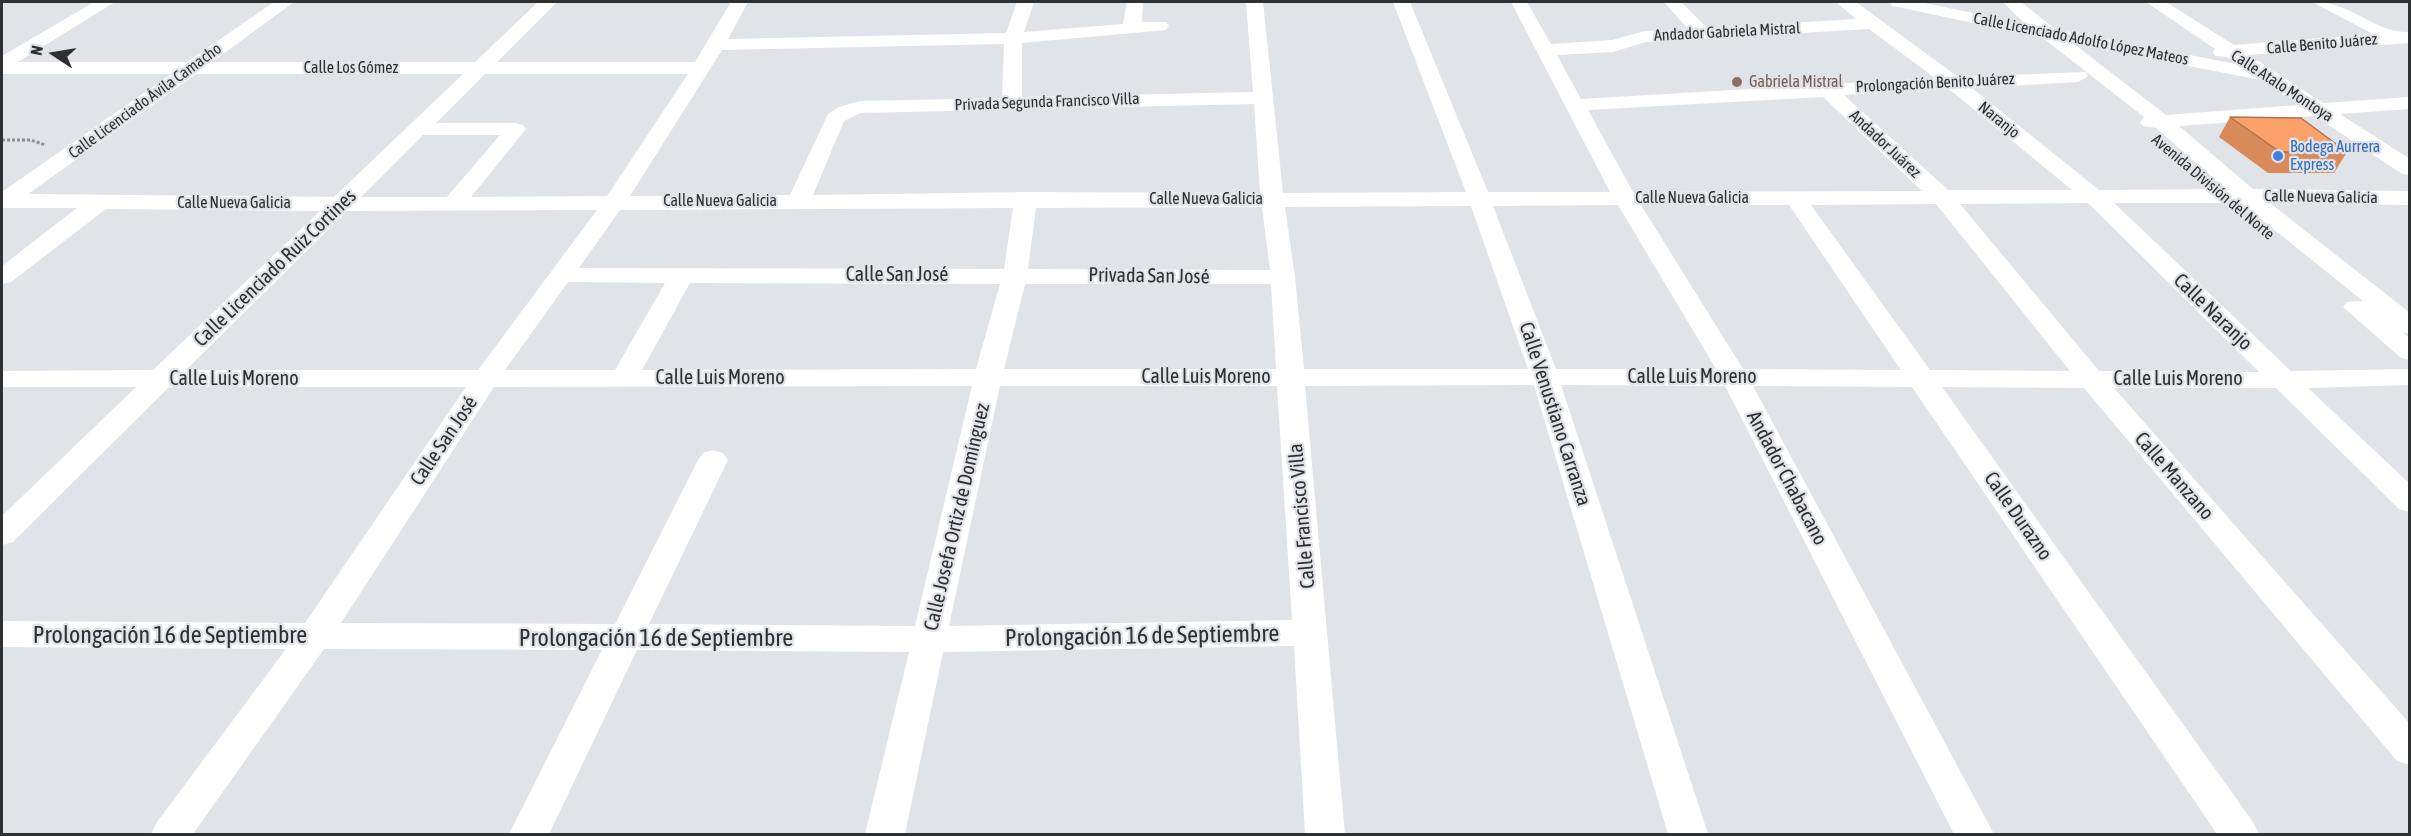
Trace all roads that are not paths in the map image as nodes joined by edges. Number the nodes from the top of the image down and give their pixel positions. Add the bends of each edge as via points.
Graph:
1 (106, 2) edge
2 (285, 2) edge
3 (548, 2) edge
4 (739, 2) edge
5 (1024, 2) edge
6 (1135, 2) edge
7 (1256, 2) edge
8 (1401, 2) edge
9 (1519, 2) edge
10 (1672, 2) edge
11 (1845, 2) edge
12 (1898, 2) edge
13 (2012, 2) edge
14 (2155, 2) edge
15 (2321, 2) edge
16 (1872, 23) junction
17 (1160, 26) dead end
18 (1132, 27) junction
19 (2035, 27) junction
20 (1702, 33) junction
21 (1013, 38) junction
22 (2405, 40) edge
23 (1547, 50) junction
24 (2229, 52) junction
25 (2163, 55) junction
26 (708, 56) junction
27 (2, 66) edge
28 (191, 68) junction
29 (481, 68) junction
30 (2265, 75) junction
31 (2078, 76) junction
32 (1952, 82) junction
33 (1827, 90) junction
34 (1262, 98) junction
35 (1012, 103) junction
36 (2409, 103) edge
37 (1576, 105) junction
38 (2320, 110) junction
39 (2161, 121) junction
40 (2136, 123) junction
41 (418, 129) junction
42 (2409, 169) edge
43 (2247, 195) junction
44 (2224, 196) junction
45 (2094, 197) junction
46 (1272, 198) junction
47 (1479, 198) junction
48 (1625, 198) junction
49 (1943, 198) junction
50 (2409, 198) edge
51 (1026, 199) junction
52 (1796, 199) junction
53 (3, 201) edge
54 (615, 201) junction
55 (799, 201) junction
56 (100, 202) junction
57 (454, 203) junction
58 (341, 204) junction
59 (564, 274) junction
60 (681, 275) junction
61 (1015, 275) junction
62 (2, 277) edge
63 (1283, 278) junction
64 (2409, 326) edge
65 (2409, 352) edge
66 (988, 377) junction
67 (1291, 377) junction
68 (1545, 377) junction
69 (1734, 377) junction
70 (2409, 377) edge
71 (161, 378) junction
72 (624, 378) junction
73 (1923, 378) junction
74 (2, 379) edge
75 (485, 379) junction
76 (2091, 379) junction
77 (2282, 380) junction
78 (713, 460) dead end
79 (2409, 502) edge
80 (2, 534) edge
81 (1311, 633) junction
82 (2, 634) edge
83 (314, 636) junction
84 (626, 638) junction
85 (930, 639) junction
86 (2409, 750) edge
87 (171, 834) edge
88 (529, 834) edge
89 (885, 834) edge
90 (1325, 834) edge
91 (1688, 834) edge
92 (1974, 834) edge
93 (2239, 834) edge

1 - 27 street
2 - 28 street, Calle Licenciado Ávila Camacho
3 - 29 street, Calle Licenciado Ruiz Cortines
4 - 26 street, Calle San José
5 - 21 street
6 - 18 street
7 - 34 street, Calle Francisco Villa
8 - 47 street, Calle Venustiano Carranza
9 - 23 street, Andador Chabacano
10 - 20 street
11 - 16 street, Naranjo
12 - 19 street, Calle Licenciado Adolfo López Mateos
13 - 19 street, Avenida División del Norte
14 - 24 street, Calle Atalo Montoya
15 - 22 street
16 - 20 street, Andador Gabriela Mistral
16 - 32 street, Naranjo
17 - 18 street
18 - 21 street
19 - 25 street, Calle Licenciado Adolfo López Mateos
19 - 31 street, Avenida División del Norte
19 - 39 street, Avenida División del Norte
20 - 23 street, Andador Gabriela Mistral via 1645,37 1613,46
21 - 26 street
21 - 35 street
22 - 24 street, Calle Benito Juárez
23 - 37 street, Andador Chabacano
24 - 25 street, Calle Benito Juárez
24 - 30 street, Calle Atalo Montoya
25 - 30 street, Calle Licenciado Adolfo López Mateos
26 - 29 street, Calle Los Gómez
26 - 54 street, Calle San José
27 - 28 street, Calle Los Gómez
28 - 29 street, Calle Los Gómez
28 - 53 street, Calle Licenciado Ávila Camacho
29 - 41 street, Calle Licenciado Ruiz Cortines
30 - 38 street, Calle Atalo Montoya
31 - 32 street, Prolongación Benito Juárez
31 - 40 street, Avenida División del Norte
32 - 33 street, Prolongación Benito Juárez
32 - 45 street, Naranjo
33 - 37 street, Prolongación Benito Juárez
33 - 49 street, Andador Juárez
34 - 35 street, Privada Segunda Francisco Villa
34 - 46 street, Calle Francisco Villa
35 - 55 street, Privada Segunda Francisco Villa via 860,107 846,111 835,118
36 - 38 street
37 - 48 street, Andador Chabacano
38 - 39 street
38 - 42 street, Calle Atalo Montoya
39 - 40 street
39 - 43 street, Avenida División del Norte
40 - 44 street, Avenida División del Norte
41 - 57 street via 516,129
41 - 58 street, Calle Licenciado Ruiz Cortines
43 - 44 street, Calle Nueva Galicia
43 - 50 street, Calle Nueva Galicia
43 - 64 street, Avenida División del Norte
44 - 45 street, Calle Nueva Galicia
44 - 65 street, Avenida División del Norte
45 - 49 street, Calle Nueva Galicia
45 - 77 street, Calle Naranjo
46 - 47 street, Calle Nueva Galicia
46 - 51 street, Calle Nueva Galicia
46 - 63 street, Calle Francisco Villa
47 - 48 street, Calle Nueva Galicia
47 - 68 street, Calle Venustiano Carranza
48 - 52 street, Calle Nueva Galicia
48 - 69 street, Andador Chabacano
49 - 52 street, Calle Nueva Galicia
49 - 76 street, Calle Manzano
51 - 55 street, Calle Nueva Galicia
51 - 61 street, Calle Josefa Ortiz de Domínguez
52 - 73 street, Calle Durazno
53 - 56 street, Calle Nueva Galicia
54 - 55 street, Calle Nueva Galicia
54 - 57 street, Calle Nueva Galicia
54 - 59 street, Calle San José
56 - 58 street, Calle Nueva Galicia
56 - 62 street
57 - 58 street, Calle Nueva Galicia
58 - 71 street, Calle Licenciado Ruiz Cortines
59 - 60 street, Calle San José
59 - 75 street, Calle San José
60 - 61 street, Calle San José
60 - 72 street
61 - 63 street, Privada San José
61 - 66 street, Calle Josefa Ortiz de Domínguez
63 - 67 street, Calle Francisco Villa
66 - 67 street, Calle Luis Moreno
66 - 72 street, Calle Luis Moreno
66 - 85 street, Calle Josefa Ortiz de Domínguez
67 - 68 street, Calle Luis Moreno
67 - 81 street, Calle Francisco Villa
68 - 69 street, Calle Luis Moreno
68 - 91 street, Calle Venustiano Carranza
69 - 73 street, Calle Luis Moreno
69 - 92 street, Andador Chabacano
70 - 77 street, Calle Luis Moreno
71 - 74 street, Calle Luis Moreno
71 - 75 street, Calle Luis Moreno
71 - 80 street, Calle Licenciado Ruiz Cortines
72 - 75 street, Calle Luis Moreno
73 - 76 street, Calle Luis Moreno
73 - 93 street, Calle Durazno
75 - 83 street, Calle San José
76 - 77 street, Calle Luis Moreno
76 - 86 street, Calle Manzano
77 - 79 street, Calle Naranjo
78 - 84 street
81 - 85 street, Prolongación 16 de Septiembre
81 - 90 street, Calle Francisco Villa
82 - 83 street, Prolongación 16 de Septiembre
83 - 84 street, Prolongación 16 de Septiembre
83 - 87 street, Calle San José
84 - 85 street, Prolongación 16 de Septiembre
84 - 88 street
85 - 89 street, Calle Josefa Ortiz de Domínguez

